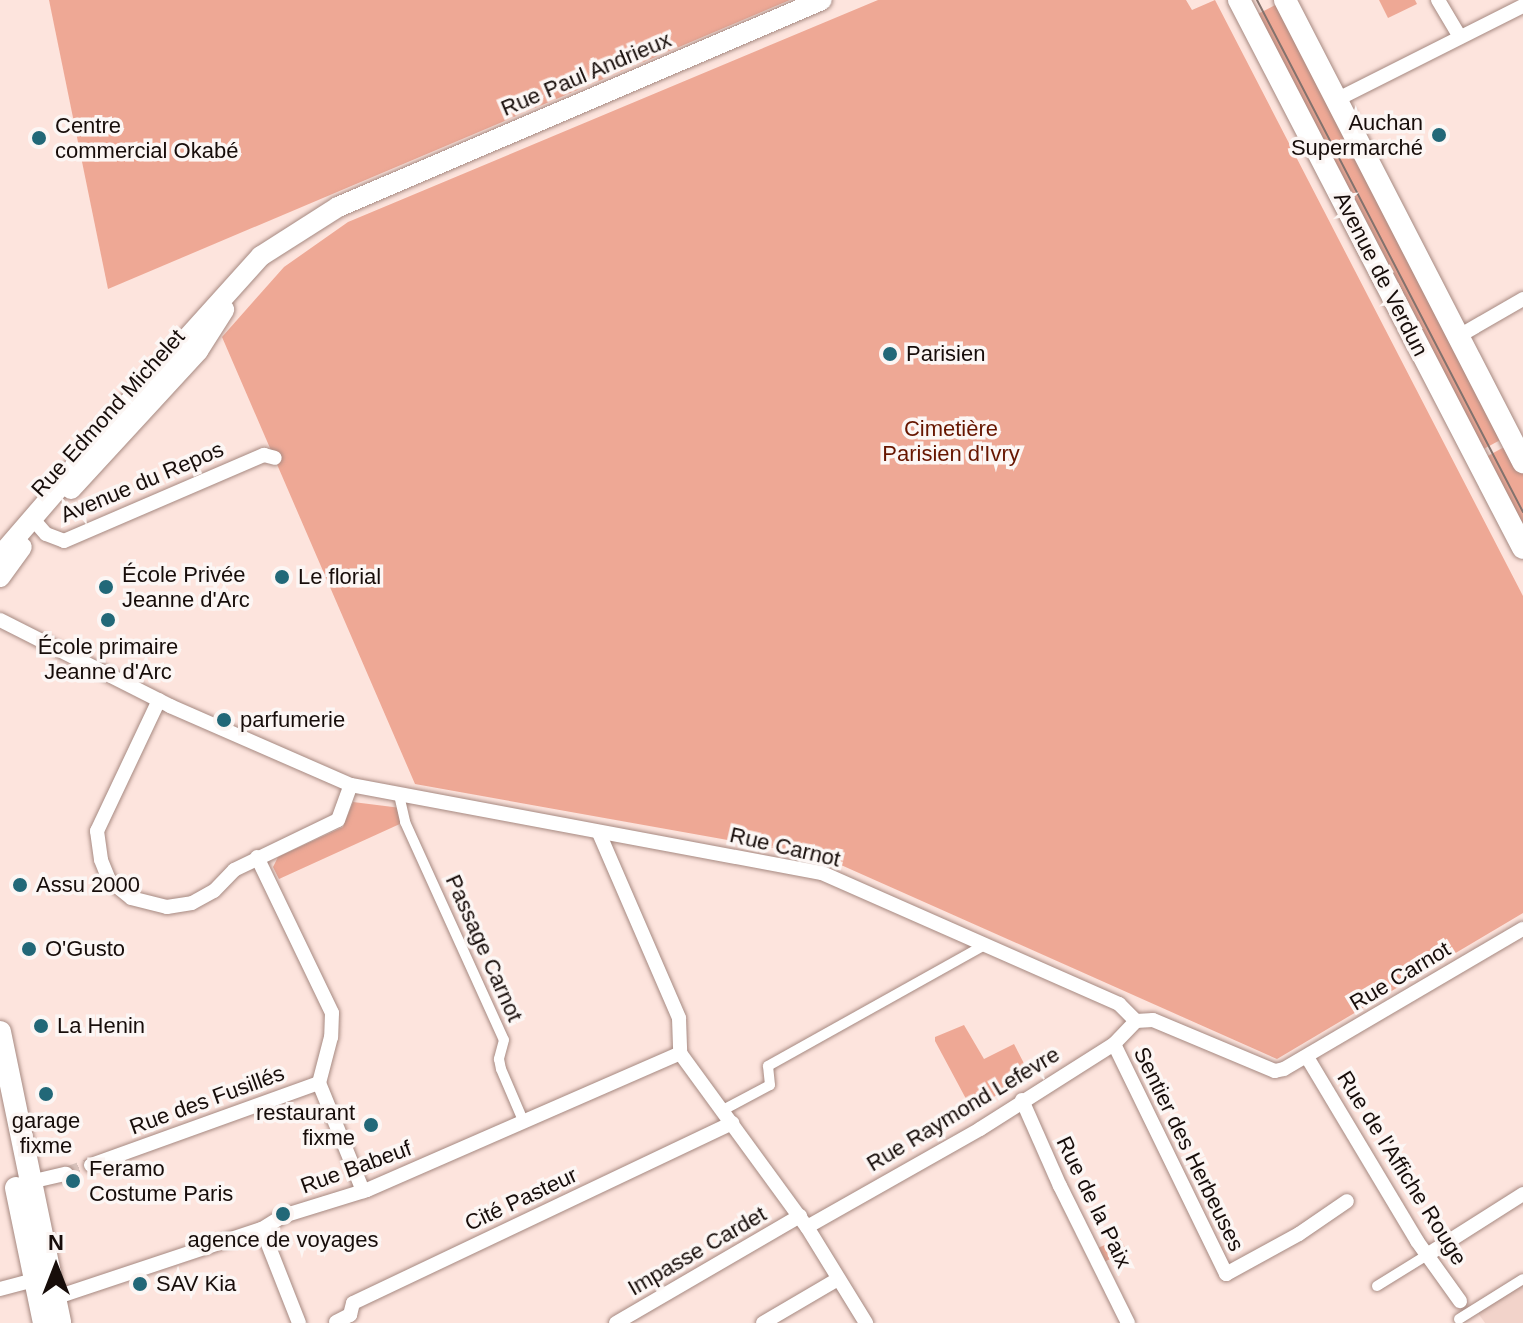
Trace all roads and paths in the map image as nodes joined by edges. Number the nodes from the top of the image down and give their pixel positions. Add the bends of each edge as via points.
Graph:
1 (822, 0) edge
2 (1239, 0) edge
3 (1285, 0) edge
4 (1438, 0) edge
5 (1523, 6) edge
6 (1460, 37) junction
7 (1336, 100) junction
8 (370, 193) joint
9 (1523, 299) edge
10 (1459, 336) junction
11 (275, 458) dead end
12 (1523, 462) edge
13 (35, 522) junction
14 (1523, 548) edge
15 (0, 556) edge
16 (0, 577) edge
17 (0, 620) edge
18 (159, 700) junction
19 (351, 785) junction
20 (399, 795) junction
21 (599, 833) junction
22 (257, 857) junction
23 (1523, 929) edge
24 (983, 946) junction
25 (1136, 1021) junction
26 (0, 1032) edge
27 (1114, 1044) junction
28 (680, 1053) junction
29 (1307, 1057) junction
30 (319, 1083) junction
31 (1022, 1100) junction
32 (0, 1109) edge
33 (728, 1116) junction
34 (522, 1118) dead end
35 (91, 1165) tunnel mouth
36 (66, 1174) tunnel mouth
37 (30, 1182) junction
38 (363, 1191) junction
39 (1523, 1194) edge
40 (1347, 1201) dead end
41 (804, 1222) junction
42 (262, 1229) junction
43 (1427, 1255) junction
44 (838, 1279) junction
45 (1523, 1279) edge
46 (1377, 1286) dead end
47 (0, 1289) edge
48 (44, 1292) edge
49 (1460, 1301) joint
50 (1460, 1321) edge
51 (336, 1322) edge
52 (60, 1323) edge
53 (299, 1323) edge
54 (616, 1323) edge
55 (763, 1323) edge
56 (866, 1323) edge
57 (1128, 1323) edge

1 - 8 main road, Rue Paul Andrieux
2 - 14 main road, Avenue de Verdun
3 - 7 main road, Avenue de Verdun
4 - 6 street
5 - 6 street
6 - 7 street
7 - 10 main road, Avenue de Verdun
8 - 13 main road, Rue Edmond Michelet via 261,256 79,458
9 - 10 street
10 - 12 main road, Avenue de Verdun
11 - 13 street, Avenue du Repos via 264,455 64,541 46,534
13 - 15 main road, Rue Edmond Michelet
13 - 16 main road, Rue Edmond Michelet
17 - 18 street, Rue Carnot
18 - 19 street, Rue Carnot
18 - 22 street via 97,831 109,880 131,898 167,907 192,903 214,891 234,870
19 - 20 street, Rue Carnot
19 - 22 street via 338,820
20 - 21 street, Rue Carnot
20 - 34 street, Passage Carnot via 405,822 504,1040 501,1069
21 - 24 street, Rue Carnot via 827,875
21 - 28 street via 679,1018
22 - 30 street via 332,1013
23 - 29 street, Rue Carnot
24 - 25 street, Rue Carnot via 1119,1004
24 - 33 street via 768,1066 770,1085
25 - 27 street, Rue Raymond Lefevre
25 - 29 street, Rue Carnot via 1153,1020 1275,1071
26 - 37 main road
27 - 31 street, Rue Raymond Lefevre
27 - 40 street, Sentier des Herbeuses via 1226,1274
28 - 33 street
28 - 38 street, Rue Babeuf
29 - 43 street, Rue de l'Affiche Rouge
30 - 35 street, Rue des Fusillés
30 - 38 street, Rue des Fusillés
31 - 41 street, Rue Raymond Lefevre via 980,1129
31 - 57 street, Rue de la Paix
32 - 48 main road
33 - 41 street
33 - 51 street, Cité Pasteur via 353,1303 350,1315
36 - 37 street
37 - 48 main road
38 - 42 street, Rue Babeuf via 283,1216
39 - 43 street
41 - 44 street
41 - 54 street, Impasse Cardet
42 - 48 street, Rue Babeuf
42 - 53 street
43 - 46 street
43 - 49 street, Rue de l'Affiche Rouge
44 - 55 street
44 - 56 street
45 - 50 street
47 - 48 street, Rue Babeuf
48 - 52 main road
49 - 50 street via 1463,1306 1454,1312

